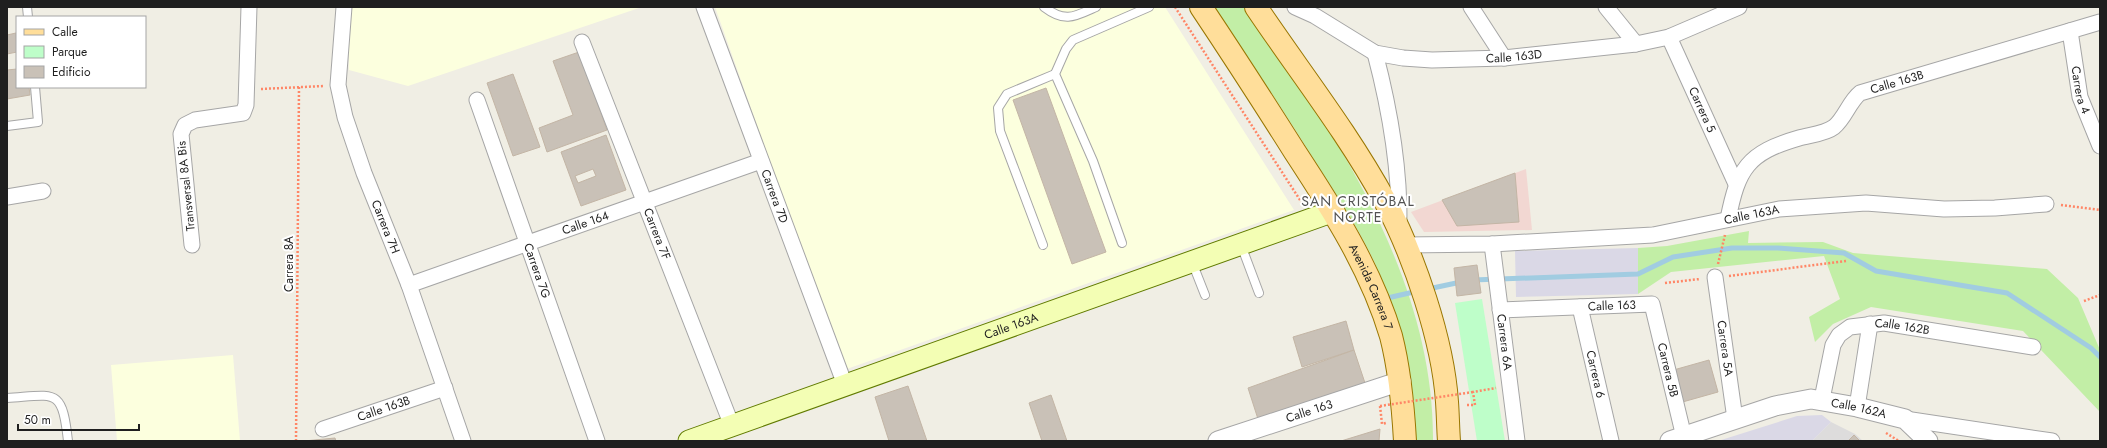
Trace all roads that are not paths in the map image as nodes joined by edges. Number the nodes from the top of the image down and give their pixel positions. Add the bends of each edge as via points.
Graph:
1 (249, 7) edge
2 (344, 7) edge
3 (704, 7) edge
4 (1044, 7) edge
5 (1096, 7) edge
6 (1149, 7) edge
7 (1201, 7) edge
8 (1295, 7) edge
9 (1471, 7) edge
10 (1606, 7) edge
11 (1261, 8) edge
12 (1734, 8) edge
13 (2100, 22) edge
14 (2070, 31) junction
15 (1669, 37) junction
16 (582, 42) dead end
17 (1636, 44) junction
18 (1375, 53) junction
19 (1504, 58) junction
20 (1055, 74) junction
21 (35, 88) edge
22 (477, 100) dead end
23 (7, 126) edge
24 (2100, 146) edge
25 (761, 161) junction
26 (1736, 184) junction
27 (43, 191) dead end
28 (7, 197) edge
29 (644, 202) junction
30 (2046, 204) road end
31 (1334, 211) junction
32 (1728, 219) junction
33 (1402, 239) junction
34 (527, 243) junction
35 (1122, 243) dead end
36 (1241, 244) junction
37 (1492, 244) junction
38 (192, 245) dead end
39 (1043, 245) dead end
40 (1192, 262) junction
41 (1715, 277) road end
42 (408, 285) junction
43 (1259, 293) dead end
44 (1205, 295) dead end
45 (1652, 304) joint
46 (1580, 307) junction
47 (1500, 310) junction
48 (1870, 324) junction
49 (2033, 347) dead end
50 (1401, 381) junction
51 (845, 385) junction
52 (445, 388) junction
53 (7, 398) edge
54 (1822, 400) junction
55 (1857, 407) junction
56 (1905, 419) junction
57 (1735, 420) junction
58 (732, 426) junction
59 (323, 429) dead end
60 (1677, 439) edge
61 (68, 441) edge
62 (463, 441) edge
63 (597, 441) edge
64 (689, 441) edge
65 (1218, 441) edge
66 (1405, 441) edge
67 (1449, 441) edge
68 (1518, 441) edge
69 (1611, 441) edge
70 (1928, 441) edge
71 (2052, 441) edge

1 - 38 street, Transversal 8A Bis via 247,90 243,113 195,120 185,125 181,134
2 - 42 street, Carrera 7H via 338,85 345,117
3 - 25 street, Carrera 7D
4 - 5 lane via 1060,17 1075,17
6 - 20 lane via 1073,40
7 - 31 main road, Avenida Carrera 7
8 - 18 street, Calle 163D via 1315,16
9 - 19 street
10 - 17 street
11 - 33 main road via 1360,159 1385,201
12 - 15 street, Calle 163D
13 - 14 street, Calle 163B
14 - 24 street, Carrera 4 via 2080,97
14 - 26 street, Calle 163B via 1860,93 1852,99 1834,126 1776,146 1757,156 1742,172
15 - 17 street, Calle 163D
15 - 26 street, Carrera 5
16 - 29 street, Carrera 7F
17 - 19 street, Calle 163D
18 - 19 street, Calle 163D via 1432,60
18 - 33 street via 1393,139
20 - 35 lane via 1093,161
20 - 39 lane via 1007,94 998,108 1000,131
21 - 23 lane via 38,122
22 - 34 street, Carrera 7G
25 - 29 street, Calle 164
25 - 51 street, Carrera 7D
26 - 32 street, Calle 163B
27 - 28 street
29 - 34 street, Calle 164
29 - 58 street, Carrera 7F
30 - 32 street, Calle 163A via 1944,209 1866,203 1779,209
31 - 36 main road, Calle 163A
31 - 50 main road, Avenida Carrera 7 via 1349,236 1379,304
32 - 37 street, Calle 163A via 1653,235
33 - 37 street, Calle 163A
33 - 67 main road via 1418,280 1437,346 1447,402
34 - 42 street, Calle 164
34 - 63 street, Carrera 7G
36 - 40 main road, Calle 163A
36 - 43 lane
37 - 47 street, Carrera 6A
40 - 44 lane
40 - 51 main road, Calle 163A
41 - 57 street, Carrera 5A
42 - 52 street, Carrera 7H
45 - 46 street, Calle 163
45 - 60 street, Carrera 5B
46 - 47 street, Calle 163
46 - 69 street, Carrera 6
47 - 68 street, Carrera 6A
48 - 49 street, Calle 162B via 1884,323
48 - 54 street, Calle 162B via 1850,327 1839,334 1833,345
48 - 55 street
50 - 65 street, Calle 163
50 - 66 main road, Avenida Carrera 7
51 - 58 main road, Calle 163A
52 - 59 street, Calle 163B
52 - 62 street, Carrera 7H
53 - 61 lane via 46,395 56,399 62,405 65,414
54 - 55 street, Calle 162A
54 - 57 street, Calle 162A via 1796,401
55 - 56 street, Calle 162A
56 - 70 street
56 - 71 street, Calle 162A
57 - 60 street, Calle 162A
58 - 64 main road, Calle 163A

